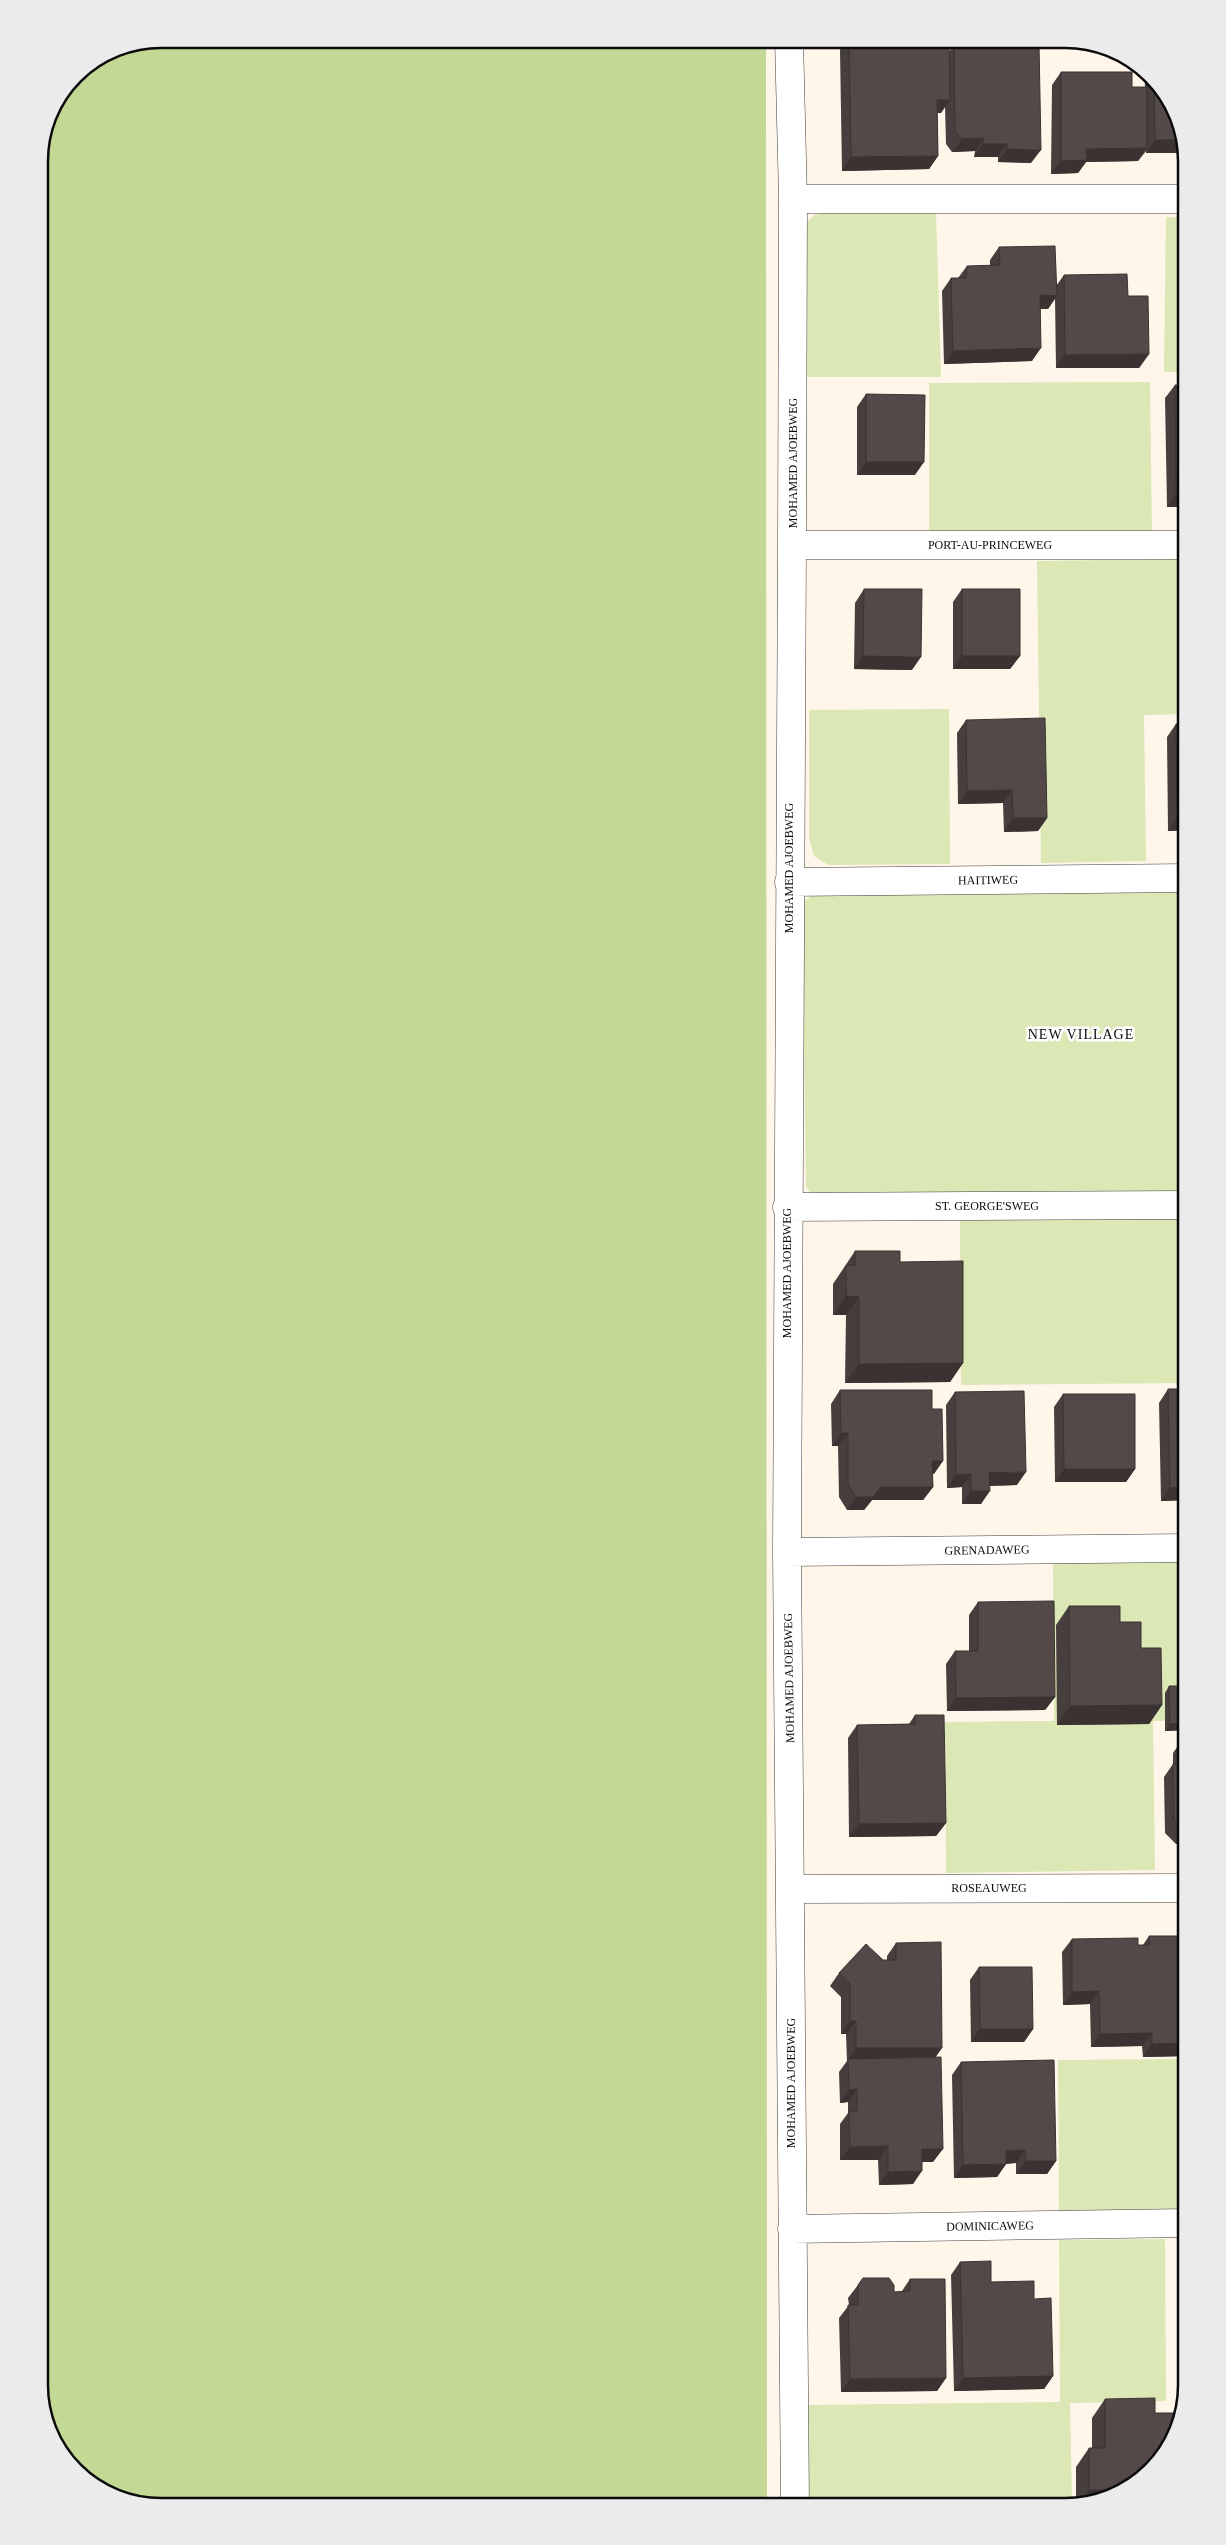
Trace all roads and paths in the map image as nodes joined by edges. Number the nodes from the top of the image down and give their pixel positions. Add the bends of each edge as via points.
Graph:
1 (790, 48) edge
2 (793, 199) junction
3 (1178, 199) edge
4 (792, 544) junction
5 (1178, 544) edge
6 (1178, 878) edge
7 (789, 882) junction
8 (1178, 1205) edge
9 (788, 1208) junction
10 (1178, 1548) edge
11 (787, 1552) junction
12 (1178, 1888) edge
13 (790, 1889) junction
14 (1178, 2223) edge
15 (792, 2229) junction
16 (796, 2498) edge

1 - 2 street, MOHAMED AJOEBWEG
2 - 3 street
2 - 4 street, MOHAMED AJOEBWEG
4 - 5 street, PORT-AU-PRINCEWEG
4 - 7 street, MOHAMED AJOEBWEG
6 - 7 street, HAITIWEG
7 - 9 street, MOHAMED AJOEBWEG
8 - 9 street, ST. GEORGE'SWEG
9 - 11 street, MOHAMED AJOEBWEG
10 - 11 street, GRENADAWEG
11 - 13 street, MOHAMED AJOEBWEG
12 - 13 street, ROSEAUWEG
13 - 15 street, MOHAMED AJOEBWEG
14 - 15 street, DOMINICAWEG
15 - 16 street, MOHAMED AJOEBWEG

